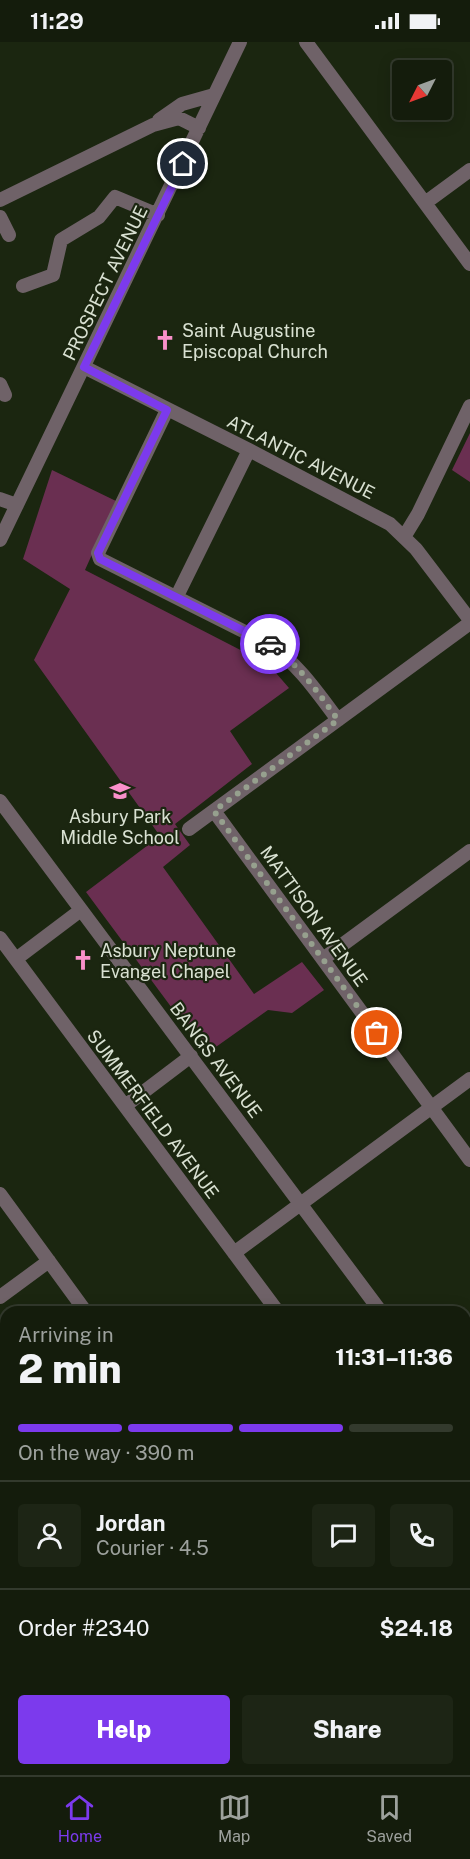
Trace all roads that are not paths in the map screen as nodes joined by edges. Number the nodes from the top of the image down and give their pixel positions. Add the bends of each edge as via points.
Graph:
1 (240, 42) edge
2 (306, 42) edge
3 (214, 95) junction
4 (153, 125) junction
5 (199, 128) junction
6 (470, 171) edge
7 (0, 200) edge
8 (425, 203) junction
9 (158, 215) junction
10 (0, 218) edge
11 (9, 235) dead end
12 (470, 264) edge
13 (23, 286) dead end
14 (84, 367) junction
15 (470, 406) edge
16 (167, 410) junction
17 (249, 450) junction
18 (0, 499) edge
19 (17, 505) junction
20 (404, 537) junction
21 (0, 540) edge
22 (177, 596) junction
23 (470, 621) edge
24 (338, 720) junction
25 (0, 801) edge
26 (214, 811) junction
27 (189, 829) dead end
28 (470, 851) edge
29 (81, 910) junction
30 (0, 938) edge
31 (16, 959) junction
32 (323, 959) junction
33 (191, 1056) junction
34 (470, 1079) edge
35 (125, 1106) junction
36 (431, 1107) junction
37 (470, 1160) edge
38 (0, 1194) edge
39 (301, 1203) junction
40 (234, 1253) junction
41 (49, 1261) junction
42 (0, 1297) edge
43 (82, 1306) edge
44 (274, 1306) edge
45 (377, 1306) edge

1 - 3 street, PROSPECT AVENUE
2 - 8 street
3 - 4 street via 182,104
3 - 5 street, PROSPECT AVENUE
4 - 5 street via 179,118
4 - 7 street
5 - 9 street, PROSPECT AVENUE
6 - 8 street
8 - 12 street
9 - 13 street via 115,196 99,217 61,240 53,274
9 - 14 street, PROSPECT AVENUE
10 - 11 street
14 - 16 street, ATLANTIC AVENUE
14 - 19 street, PROSPECT AVENUE
15 - 20 street
16 - 17 street, ATLANTIC AVENUE
16 - 22 street via 98,553 100,559
17 - 20 street, ATLANTIC AVENUE via 373,514
17 - 22 street
18 - 19 street
19 - 21 street, PROSPECT AVENUE
20 - 23 street, ATLANTIC AVENUE
22 - 24 street via 254,634 287,657
23 - 24 street
24 - 26 street
25 - 29 street, BANGS AVENUE
26 - 27 street
26 - 32 street, MATTISON AVENUE
28 - 32 street
29 - 31 street
29 - 33 street, BANGS AVENUE
30 - 31 street, SUMMERFIELD AVENUE
31 - 35 street, SUMMERFIELD AVENUE
32 - 36 street, MATTISON AVENUE
33 - 35 street
33 - 39 street, BANGS AVENUE
34 - 36 street
35 - 40 street, SUMMERFIELD AVENUE
36 - 37 street, MATTISON AVENUE
36 - 39 street
38 - 41 street
39 - 40 street
39 - 45 street, BANGS AVENUE
40 - 44 street, SUMMERFIELD AVENUE
41 - 42 street
41 - 43 street

